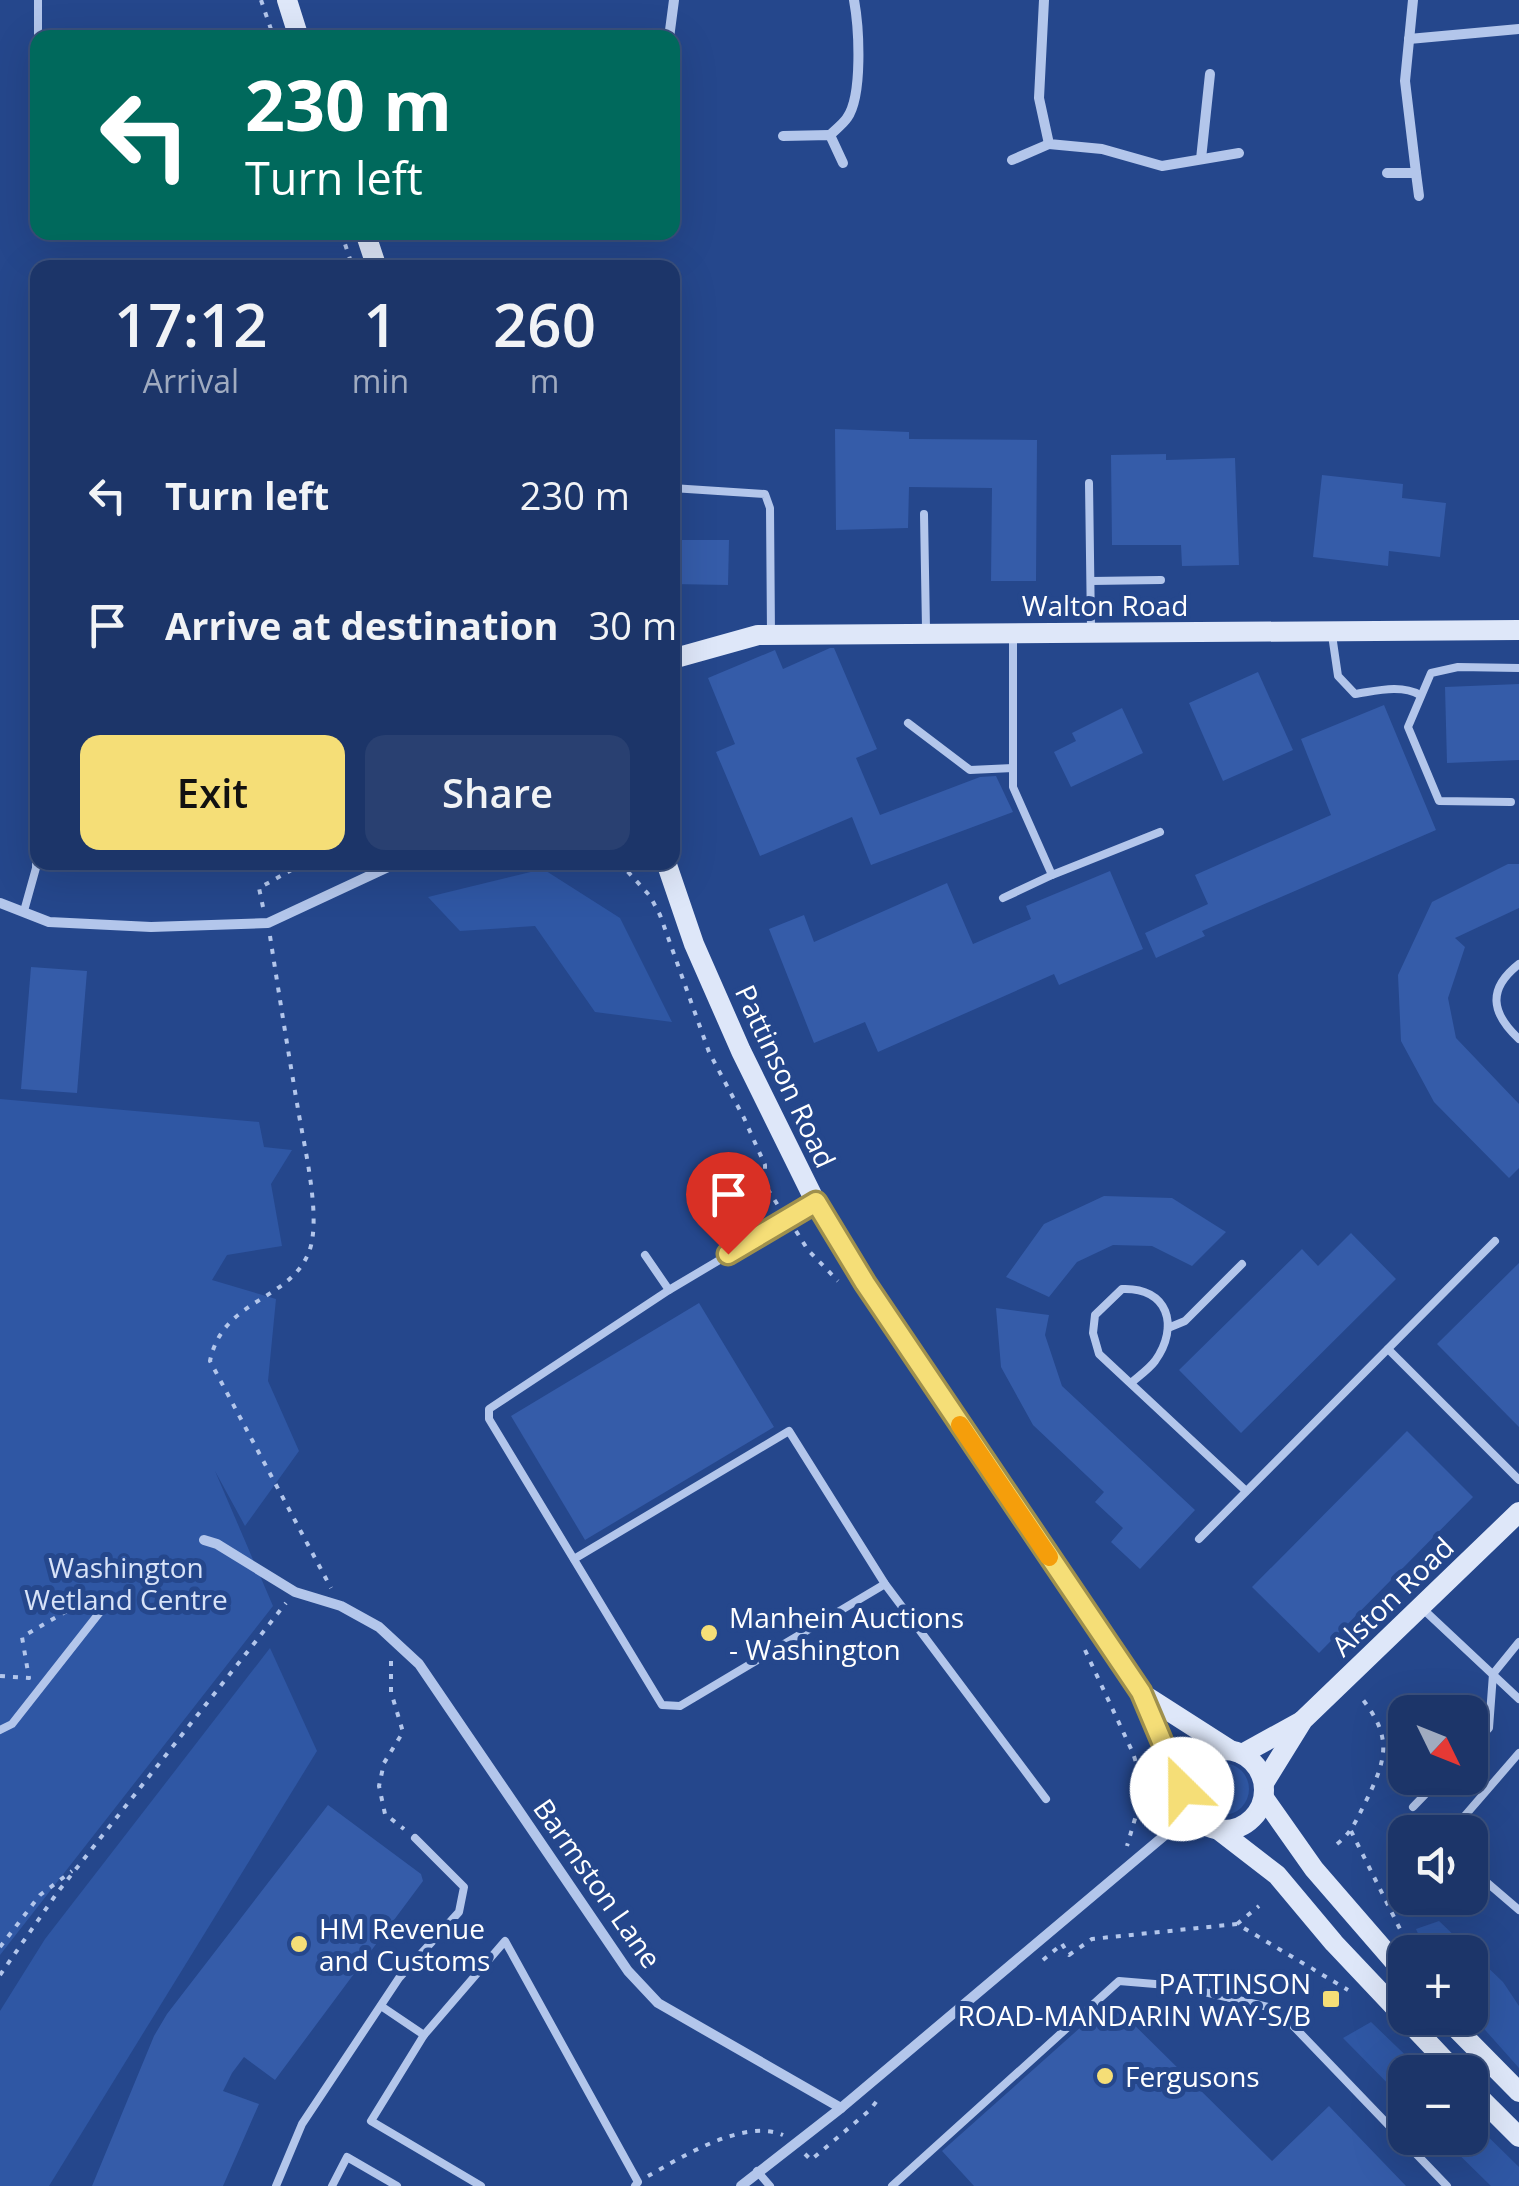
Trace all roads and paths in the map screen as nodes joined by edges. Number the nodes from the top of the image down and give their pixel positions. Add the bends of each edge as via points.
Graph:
1 (38, 0) edge
2 (261, 0) edge
3 (287, 0) edge
4 (674, 0) edge
5 (854, 0) edge
6 (1044, 0) edge
7 (1412, 0) edge
8 (1519, 29) edge
9 (38, 30) edge
10 (271, 30) edge
11 (296, 30) edge
12 (670, 30) edge
13 (1409, 39) junction
14 (1210, 74) dead end
15 (830, 134) junction
16 (784, 136) dead end
17 (1050, 144) junction
18 (1239, 154) dead end
19 (1200, 159) junction
20 (1012, 160) dead end
21 (843, 162) dead end
22 (1387, 173) dead end
23 (1416, 173) junction
24 (1419, 196) dead end
25 (1090, 483) dead end
26 (680, 489) edge
27 (924, 514) dead end
28 (1160, 580) dead end
29 (1091, 581) junction
30 (1519, 630) edge
31 (1331, 631) junction
32 (1013, 633) junction
33 (1092, 633) junction
34 (926, 634) junction
35 (771, 635) junction
36 (694, 654) junction
37 (680, 657) edge
38 (680, 665) edge
39 (1519, 668) edge
40 (1420, 695) junction
41 (908, 723) dead end
42 (1014, 768) junction
43 (1511, 802) dead end
44 (1160, 832) dead end
45 (35, 870) edge
46 (291, 870) edge
47 (381, 870) edge
48 (626, 870) edge
49 (664, 870) edge
50 (1052, 876) junction
51 (1003, 898) dead end
52 (0, 903) edge
53 (24, 911) junction
54 (268, 923) junction
55 (1519, 964) edge
56 (1519, 1039) edge
57 (816, 1202) junction
58 (787, 1219) junction
59 (1495, 1242) dead end
60 (646, 1254) dead end
61 (1242, 1264) dead end
62 (669, 1290) junction
63 (848, 1294) dead end
64 (1168, 1328) junction
65 (1388, 1350) junction
66 (1131, 1384) junction
67 (1519, 1480) edge
68 (1246, 1492) junction
69 (1519, 1512) edge
70 (1199, 1539) dead end
71 (204, 1540) dead end
72 (574, 1559) junction
73 (885, 1584) junction
74 (295, 1592) junction
75 (112, 1598) dead end
76 (84, 1601) dead end
77 (341, 1606) junction
78 (1420, 1607) junction
79 (396, 1642) junction
80 (1519, 1642) edge
81 (1084, 1647) dead end
82 (1493, 1674) junction
83 (0, 1676) edge
84 (1346, 1679) junction
85 (1141, 1692) junction
86 (1519, 1699) edge
87 (1304, 1720) junction
88 (0, 1730) edge
89 (1488, 1730) edge
90 (1236, 1752) junction
91 (1519, 1754) edge
92 (1182, 1789) junction
93 (1264, 1791) junction
94 (1425, 1795) edge
95 (1046, 1798) dead end
96 (1413, 1807) dead end
97 (1190, 1814) junction
98 (1465, 1815) edge
99 (1220, 1831) junction
100 (1352, 1831) junction
101 (416, 1838) joint
102 (1337, 1844) dead end
103 (1126, 1850) dead end
104 (76, 1868) junction
105 (1488, 1883) edge
106 (1259, 1906) dead end
107 (1519, 1910) edge
108 (1236, 1924) junction
109 (1403, 1935) edge
110 (1062, 1944) dead end
111 (0, 1947) edge
112 (1388, 1954) edge
113 (0, 1976) edge
114 (1352, 1992) dead end
115 (381, 2006) junction
116 (424, 2035) junction
117 (1463, 2035) edge
118 (1440, 2055) edge
119 (1519, 2092) edge
120 (1488, 2106) edge
121 (841, 2108) junction
122 (1519, 2136) edge
123 (796, 2144) junction
124 (757, 2171) junction
125 (636, 2184) edge
126 (276, 2186) edge
127 (332, 2186) edge
128 (397, 2186) edge
129 (481, 2186) edge
130 (741, 2186) edge
131 (770, 2186) edge
132 (892, 2186) edge
133 (1448, 2186) edge

1 - 9 lane
2 - 10 path
3 - 11 street
4 - 12 street
5 - 15 street via 856,94 848,118
6 - 17 street via 1038,98
7 - 13 street
8 - 13 street
13 - 23 street via 1405,81
14 - 19 street
15 - 16 street
15 - 21 street
17 - 19 street via 1102,148 1162,166
17 - 20 street
18 - 19 street
22 - 23 street
23 - 24 street
25 - 29 lane
26 - 35 lane via 765,494
27 - 34 lane
28 - 29 lane
29 - 33 lane
30 - 31 street, Walton Road
31 - 33 street, Walton Road
31 - 40 lane via 1338,676 1355,694 1387,689
32 - 33 street, Walton Road
32 - 34 street, Walton Road
32 - 42 lane
34 - 35 street, Walton Road
35 - 36 street, Walton Road
36 - 37 street, Walton Road
36 - 38 street, Walton Road
39 - 40 lane via 1431,673
40 - 43 lane via 1408,726 1440,801
41 - 42 lane via 970,770
42 - 50 lane via 1014,787
44 - 50 lane
45 - 53 lane
46 - 54 path via 258,888
47 - 54 street
48 - 58 path via 660,915 709,1052 764,1165 765,1184
49 - 57 street, Pattinson Road via 741,1051
50 - 51 lane
52 - 53 street
53 - 54 street via 49,922
54 - 77 path via 313,1202 310,1251 294,1274 226,1324 210,1361
55 - 56 lane via 1498,985 1496,1003 1502,1023
57 - 58 lane
57 - 85 street, Pattinson Road
58 - 62 lane
58 - 63 path
59 - 65 lane
60 - 62 lane
61 - 64 lane via 1185,1321
62 - 72 lane via 489,1409
64 - 66 lane via 1154,1362
64 - 66 lane via 1163,1305 1136,1288 1122,1289 1094,1316 1099,1354
65 - 67 lane
65 - 68 lane
66 - 68 lane
68 - 70 lane
69 - 78 street, Alston Road
71 - 74 street, Barmston Lane
72 - 73 lane via 662,1705 680,1706
72 - 73 lane via 790,1432
73 - 95 lane
74 - 77 street, Barmston Lane
74 - 104 path
75 - 88 lane via 12,1724
76 - 83 path via 22,1637 29,1678
77 - 79 street, Barmston Lane
78 - 82 lane
78 - 84 street, Alston Road
79 - 101 path via 390,1682 402,1732 379,1786 385,1814
79 - 121 street, Barmston Lane via 419,1664 628,1971 658,2004
80 - 82 lane
81 - 103 path via 1144,1788
82 - 86 lane
82 - 89 lane
84 - 87 street, Alston Road
84 - 100 path via 1377,1717 1385,1763
85 - 90 street, Pattinson Road
85 - 92 street, Pattinson Road
87 - 90 street, Alston Road
87 - 93 street, Alston Road
90 - 92 street via 1216,1750 1197,1759
90 - 93 street via 1254,1762
91 - 98 lane
92 - 97 street
93 - 99 street via 1250,1821
93 - 112 street via 1314,1869
94 - 96 lane
97 - 99 street
97 - 121 street
99 - 118 street via 1277,1876
100 - 102 path
100 - 109 path
101 - 115 lane via 464,1887 459,1912
104 - 111 path via 40,1896
104 - 113 path
105 - 107 lane
106 - 108 path
108 - 110 path via 1092,1939 1069,1954
108 - 114 path
115 - 116 lane
115 - 126 lane via 302,2124
116 - 125 lane via 504,1941
116 - 129 lane via 371,2121
117 - 119 street
120 - 122 street
121 - 123 street
123 - 124 street
123 - 125 path via 779,2132 732,2136
124 - 130 street
124 - 131 lane
127 - 128 lane via 347,2157
132 - 133 lane via 1119,1981 1179,1986 1277,2009

